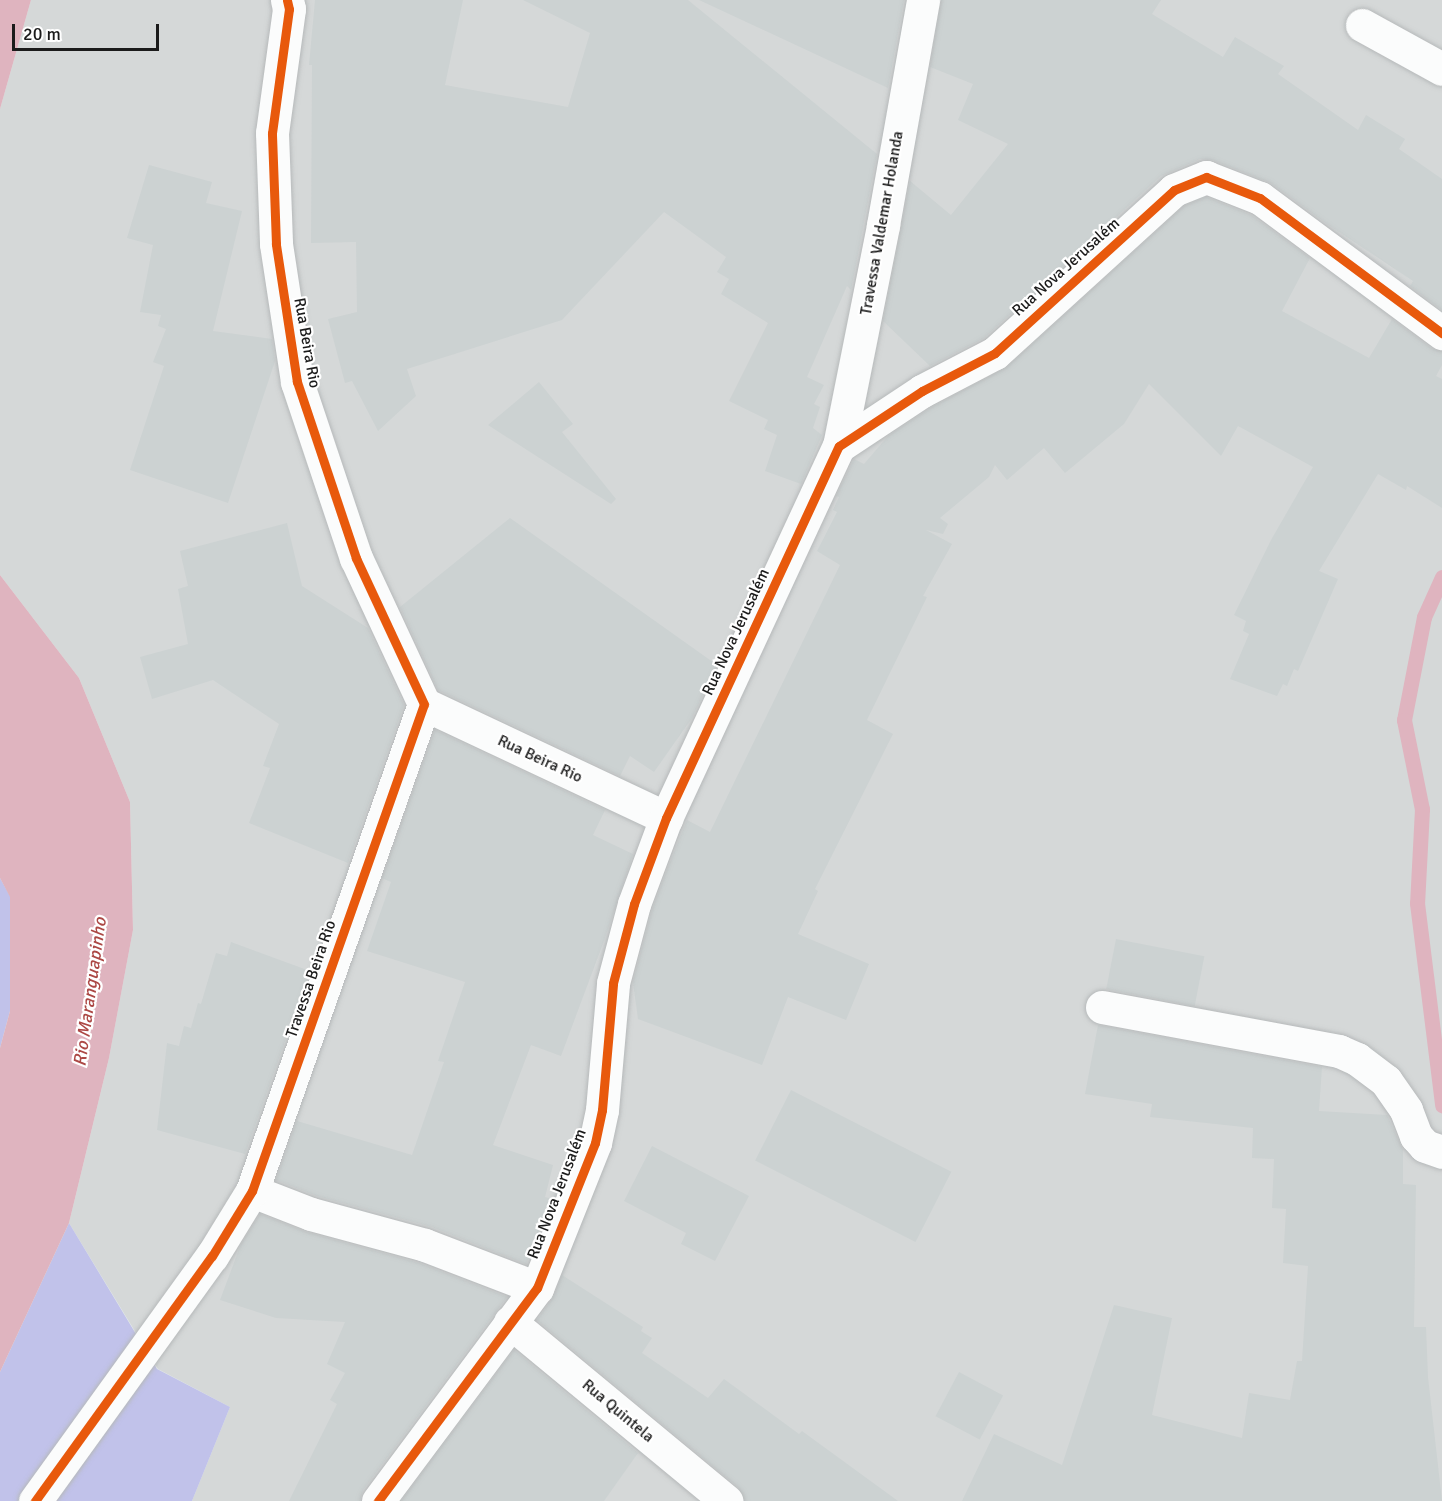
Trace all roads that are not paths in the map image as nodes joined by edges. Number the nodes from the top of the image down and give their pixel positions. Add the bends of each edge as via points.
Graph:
1 (287, 0) edge
2 (923, 0) edge
3 (1362, 25) dead end
4 (1442, 69) edge
5 (1442, 333) edge
6 (839, 446) junction
7 (424, 704) junction
8 (666, 818) junction
9 (1102, 1007) dead end
10 (1440, 1152) edge
11 (252, 1191) junction
12 (537, 1288) junction
13 (510, 1322) junction
14 (35, 1501) edge
15 (378, 1501) edge
16 (726, 1501) edge

1 - 7 street, Rua Beira Rio via 272,133 276,244 297,382 356,558
2 - 6 street, Travessa Valdemar Holanda
3 - 4 street
5 - 6 street, Rua Nova Jerusalém via 1260,198 1206,177 1174,190 995,353 922,391
6 - 8 street, Rua Nova Jerusalém
7 - 8 street, Rua Beira Rio
7 - 11 street, Travessa Beira Rio
8 - 12 street, Rua Nova Jerusalém via 620,948 595,1143
9 - 10 street via 1339,1051 1386,1081 1406,1110 1416,1136 1425,1146
11 - 12 street via 311,1214 425,1245
11 - 14 street, Travessa Beira Rio via 212,1256
12 - 13 street, Rua Nova Jerusalém
13 - 15 street, Rua Nova Jerusalém
13 - 16 street, Rua Quintela

